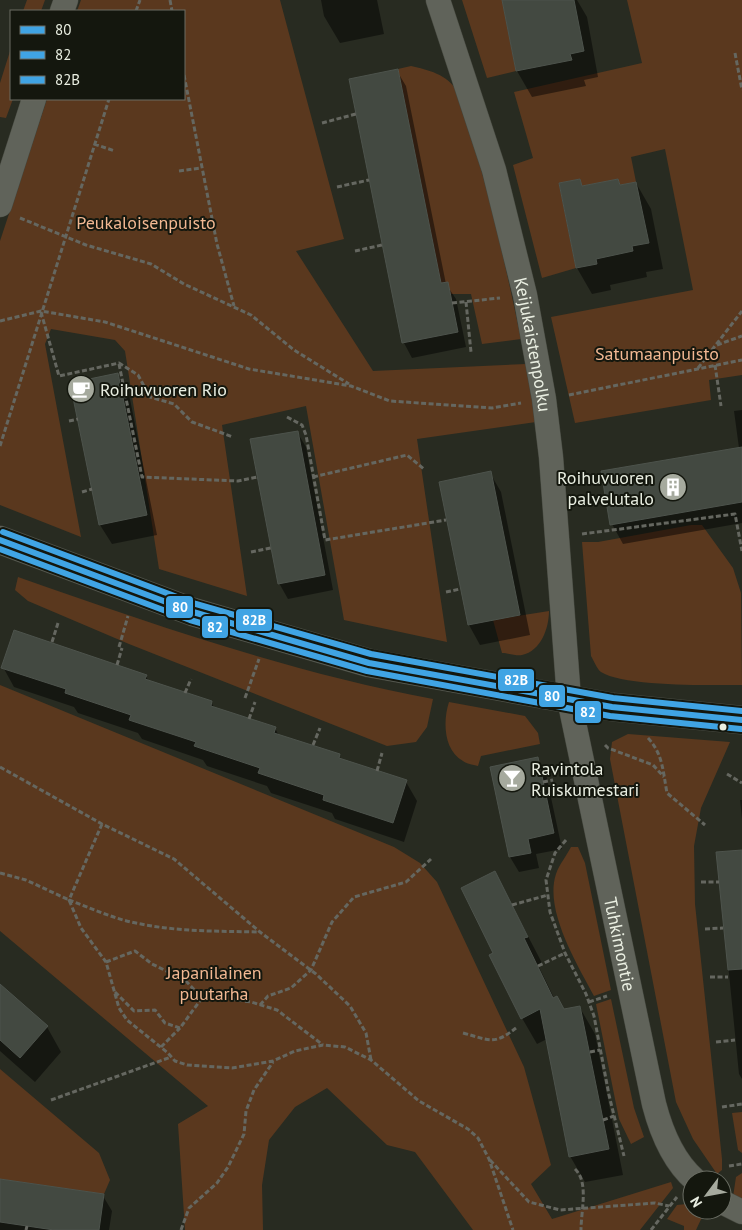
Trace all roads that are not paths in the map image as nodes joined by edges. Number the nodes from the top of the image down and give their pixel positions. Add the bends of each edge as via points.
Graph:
1 (438, 0) edge
2 (34, 100) edge
3 (9, 211) edge
4 (0, 540) edge
5 (570, 699) junction
6 (742, 720) edge
7 (682, 1170) edge

1 - 5 street, Keijukaistenpolku via 494,170 525,295 551,457
2 - 3 street
4 - 5 main road via 194,612 369,663
5 - 6 main road via 612,707
5 - 7 street, Tuhkimontie via 654,1104 665,1137

